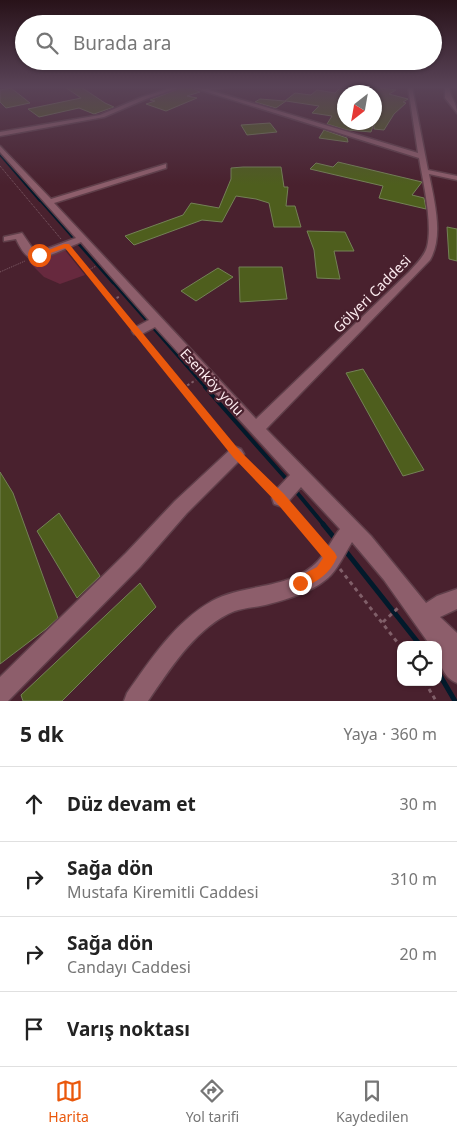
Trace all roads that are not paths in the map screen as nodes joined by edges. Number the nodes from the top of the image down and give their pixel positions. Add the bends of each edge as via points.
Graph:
1 (87, 120) edge
2 (300, 120) edge
3 (416, 120) edge
4 (0, 134) edge
5 (0, 148) edge
6 (423, 157) junction
7 (163, 166) dead end
8 (425, 170) junction
9 (457, 178) edge
10 (49, 202) junction
11 (7, 239) dead end
12 (75, 242) junction
13 (256, 429) junction
14 (236, 454) road end
15 (340, 543) junction
16 (457, 599) edge
17 (423, 616) junction
18 (457, 647) edge
19 (457, 672) edge
20 (0, 693) edge
21 (135, 701) edge

1 - 4 street
2 - 6 street
3 - 6 street, Gölyeri Caddesi
5 - 10 street, Esenköy yolu
6 - 8 street, Gölyeri Caddesi
7 - 10 street
8 - 9 street
8 - 13 street, Gölyeri Caddesi via 432,230 432,246 427,258
10 - 12 street, Esenköy yolu
11 - 12 street via 19,235 32,255
12 - 13 street, Esenköy yolu via 148,325
13 - 15 street, Esenköy yolu via 291,486
14 - 20 street
15 - 17 street, Esenköy yolu
15 - 21 street via 321,571 300,583 271,594 236,600 206,617 173,646
16 - 17 street
17 - 18 street
17 - 19 street

